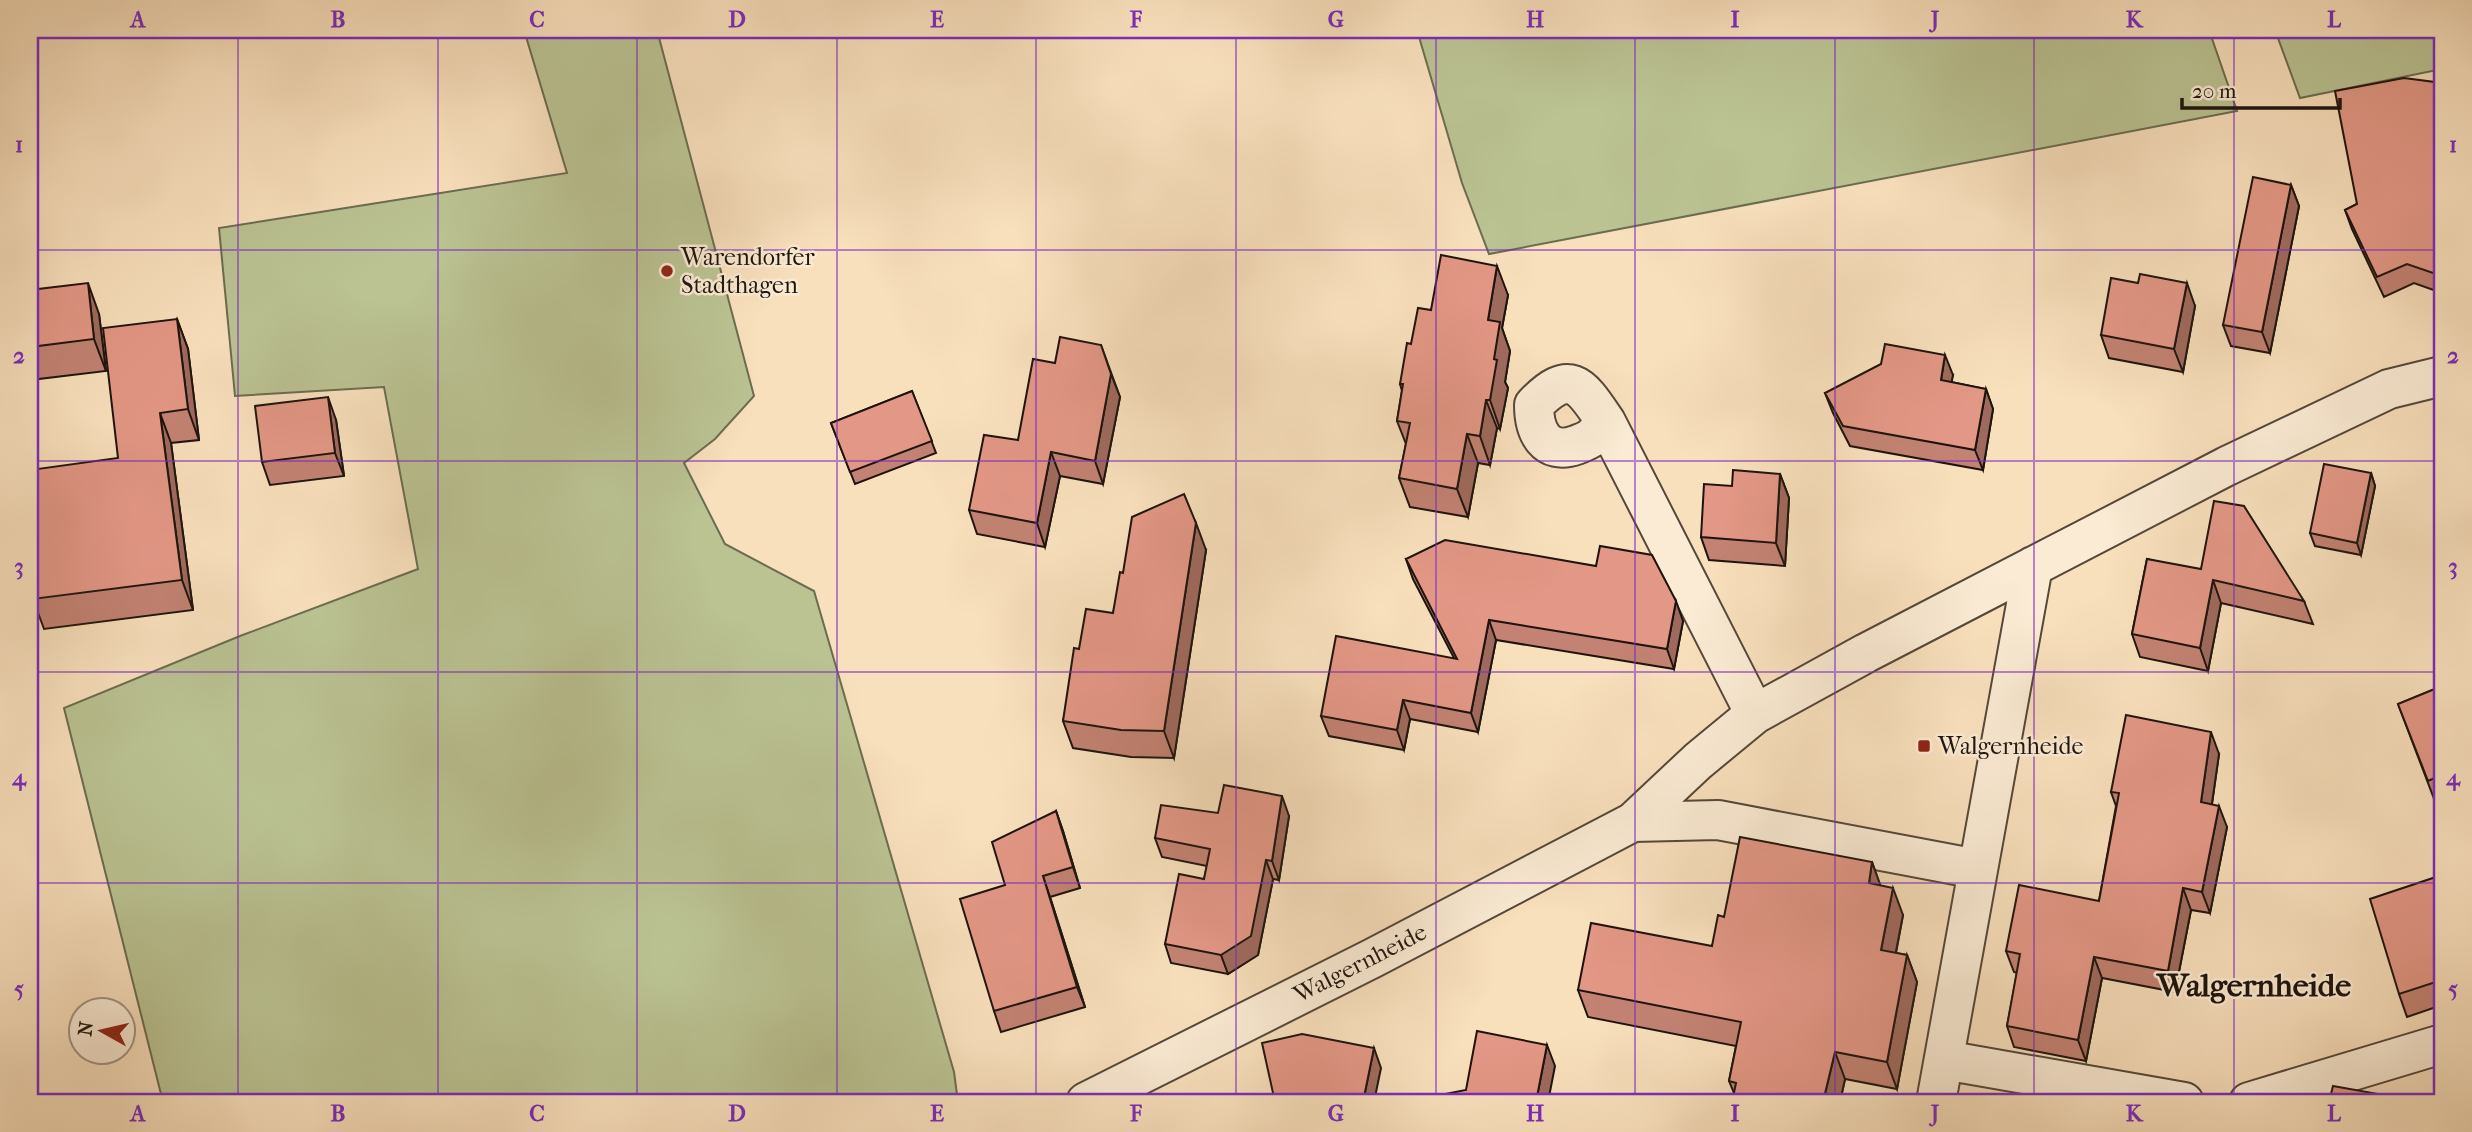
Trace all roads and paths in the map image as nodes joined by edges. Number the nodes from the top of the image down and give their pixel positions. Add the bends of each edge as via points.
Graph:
1 (2441, 382) edge
2 (1606, 422) dead end
3 (2033, 566) junction
4 (1755, 714) junction
5 (1633, 822) junction
6 (1977, 869) junction
7 (2442, 1044) edge
8 (1944, 1060) junction
9 (1086, 1102) edge
10 (1936, 1102) edge
11 (2185, 1102) edge
12 (2249, 1102) edge

1 - 3 street, Walgernheide via 2389,389
2 - 4 street
3 - 4 street, Walgernheide
3 - 6 street
4 - 5 street, Walgernheide
5 - 6 street, Walgernheide via 1718,820
5 - 9 street, Walgernheide
6 - 8 street
7 - 12 street
8 - 10 street
8 - 11 street

